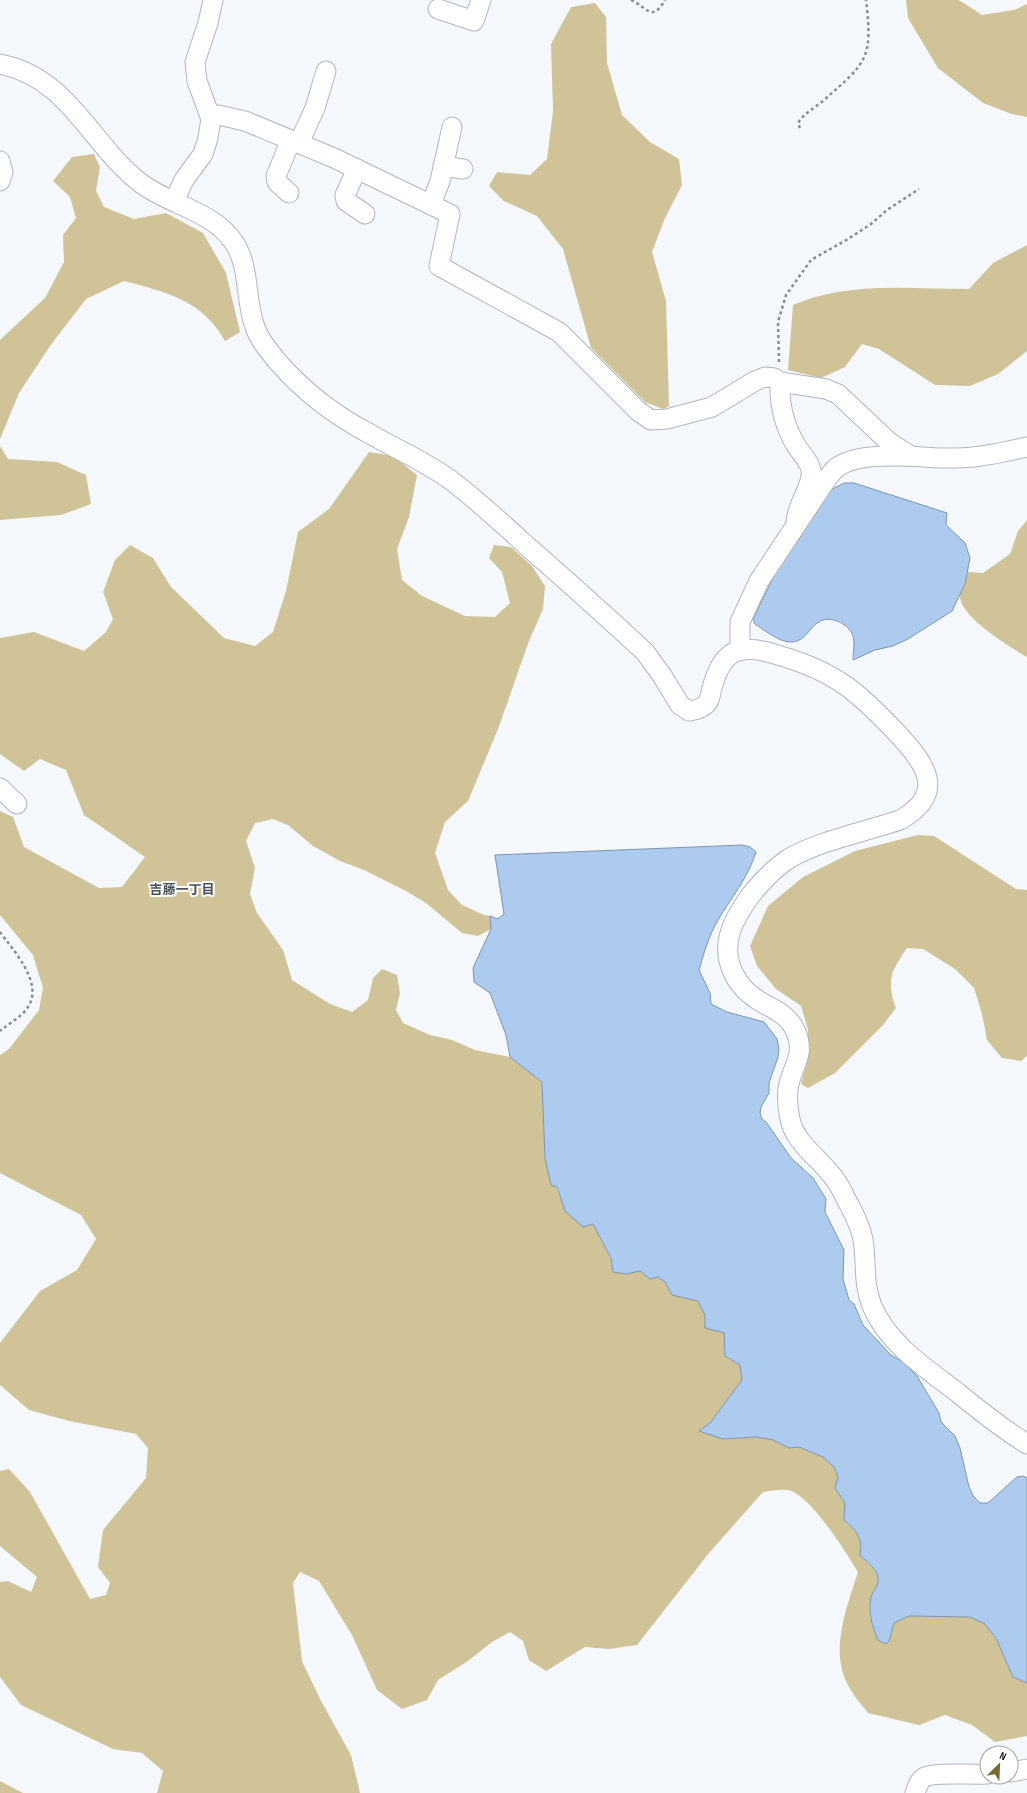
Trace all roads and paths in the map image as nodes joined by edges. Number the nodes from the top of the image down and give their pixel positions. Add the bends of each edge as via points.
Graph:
1 (213, 0) edge
2 (481, 0) edge
3 (632, 0) edge
4 (665, 0) edge
5 (866, 0) edge
6 (438, 8) edge
7 (0, 64) edge
8 (326, 71) dead end
9 (211, 119) junction
10 (452, 127) dead end
11 (800, 128) dead end
12 (295, 142) junction
13 (0, 161) edge
14 (443, 166) junction
15 (356, 169) junction
16 (463, 169) dead end
17 (0, 181) edge
18 (920, 189) dead end
19 (289, 193) dead end
20 (174, 201) junction
21 (431, 205) junction
22 (365, 214) dead end
23 (780, 382) junction
24 (1027, 447) edge
25 (910, 456) junction
26 (796, 525) junction
27 (740, 650) junction
28 (0, 788) edge
29 (17, 804) dead end
30 (0, 932) edge
31 (0, 1031) edge
32 (1027, 1444) edge
33 (979, 1774) edge
34 (915, 1793) edge

1 - 9 street via 195,62 197,81
2 - 6 street via 474,21
3 - 4 path via 648,12 655,12
5 - 11 path via 870,30 869,48 863,62 822,102 801,117 798,123
7 - 20 street via 29,73 45,82 127,171 156,193
8 - 12 street via 315,108
9 - 12 street via 218,115 231,117
9 - 20 street via 203,154 184,180
10 - 14 street
12 - 15 street
12 - 19 street via 276,176 276,182
13 - 17 street via 3,172
14 - 16 street
14 - 21 street
15 - 21 street
15 - 22 street via 345,195 346,201
18 - 23 path via 848,239 811,260 792,286 786,295 778,322
20 - 27 street via 219,225 233,241 242,258 254,325 263,343 304,388 343,418 425,462 486,509 645,652 680,705 689,711 699,709 708,702 719,667 728,656
21 - 23 street via 450,214 439,266 559,332 638,411 651,420 667,419 712,407 755,380 765,377
23 - 25 street via 826,389 838,394 889,442
23 - 26 street via 780,402 785,424 811,469 811,478 795,516
24 - 25 street via 956,458
25 - 26 street via 873,457 851,461 836,469
26 - 27 street via 759,581 740,622
27 - 32 street via 766,652 806,663 848,686 917,754 924,766 927,791 911,814 900,820 803,852 790,858 765,878 746,902 731,930 728,955 730,969 748,994 786,1017 795,1029 800,1042 798,1060 788,1088 790,1121 806,1148 832,1175 849,1204 864,1245 865,1284 872,1306 885,1330 943,1381
28 - 29 street
30 - 31 path via 29,975 32,996 29,1006 23,1013
33 - 34 street via 935,1775 924,1778 918,1784

